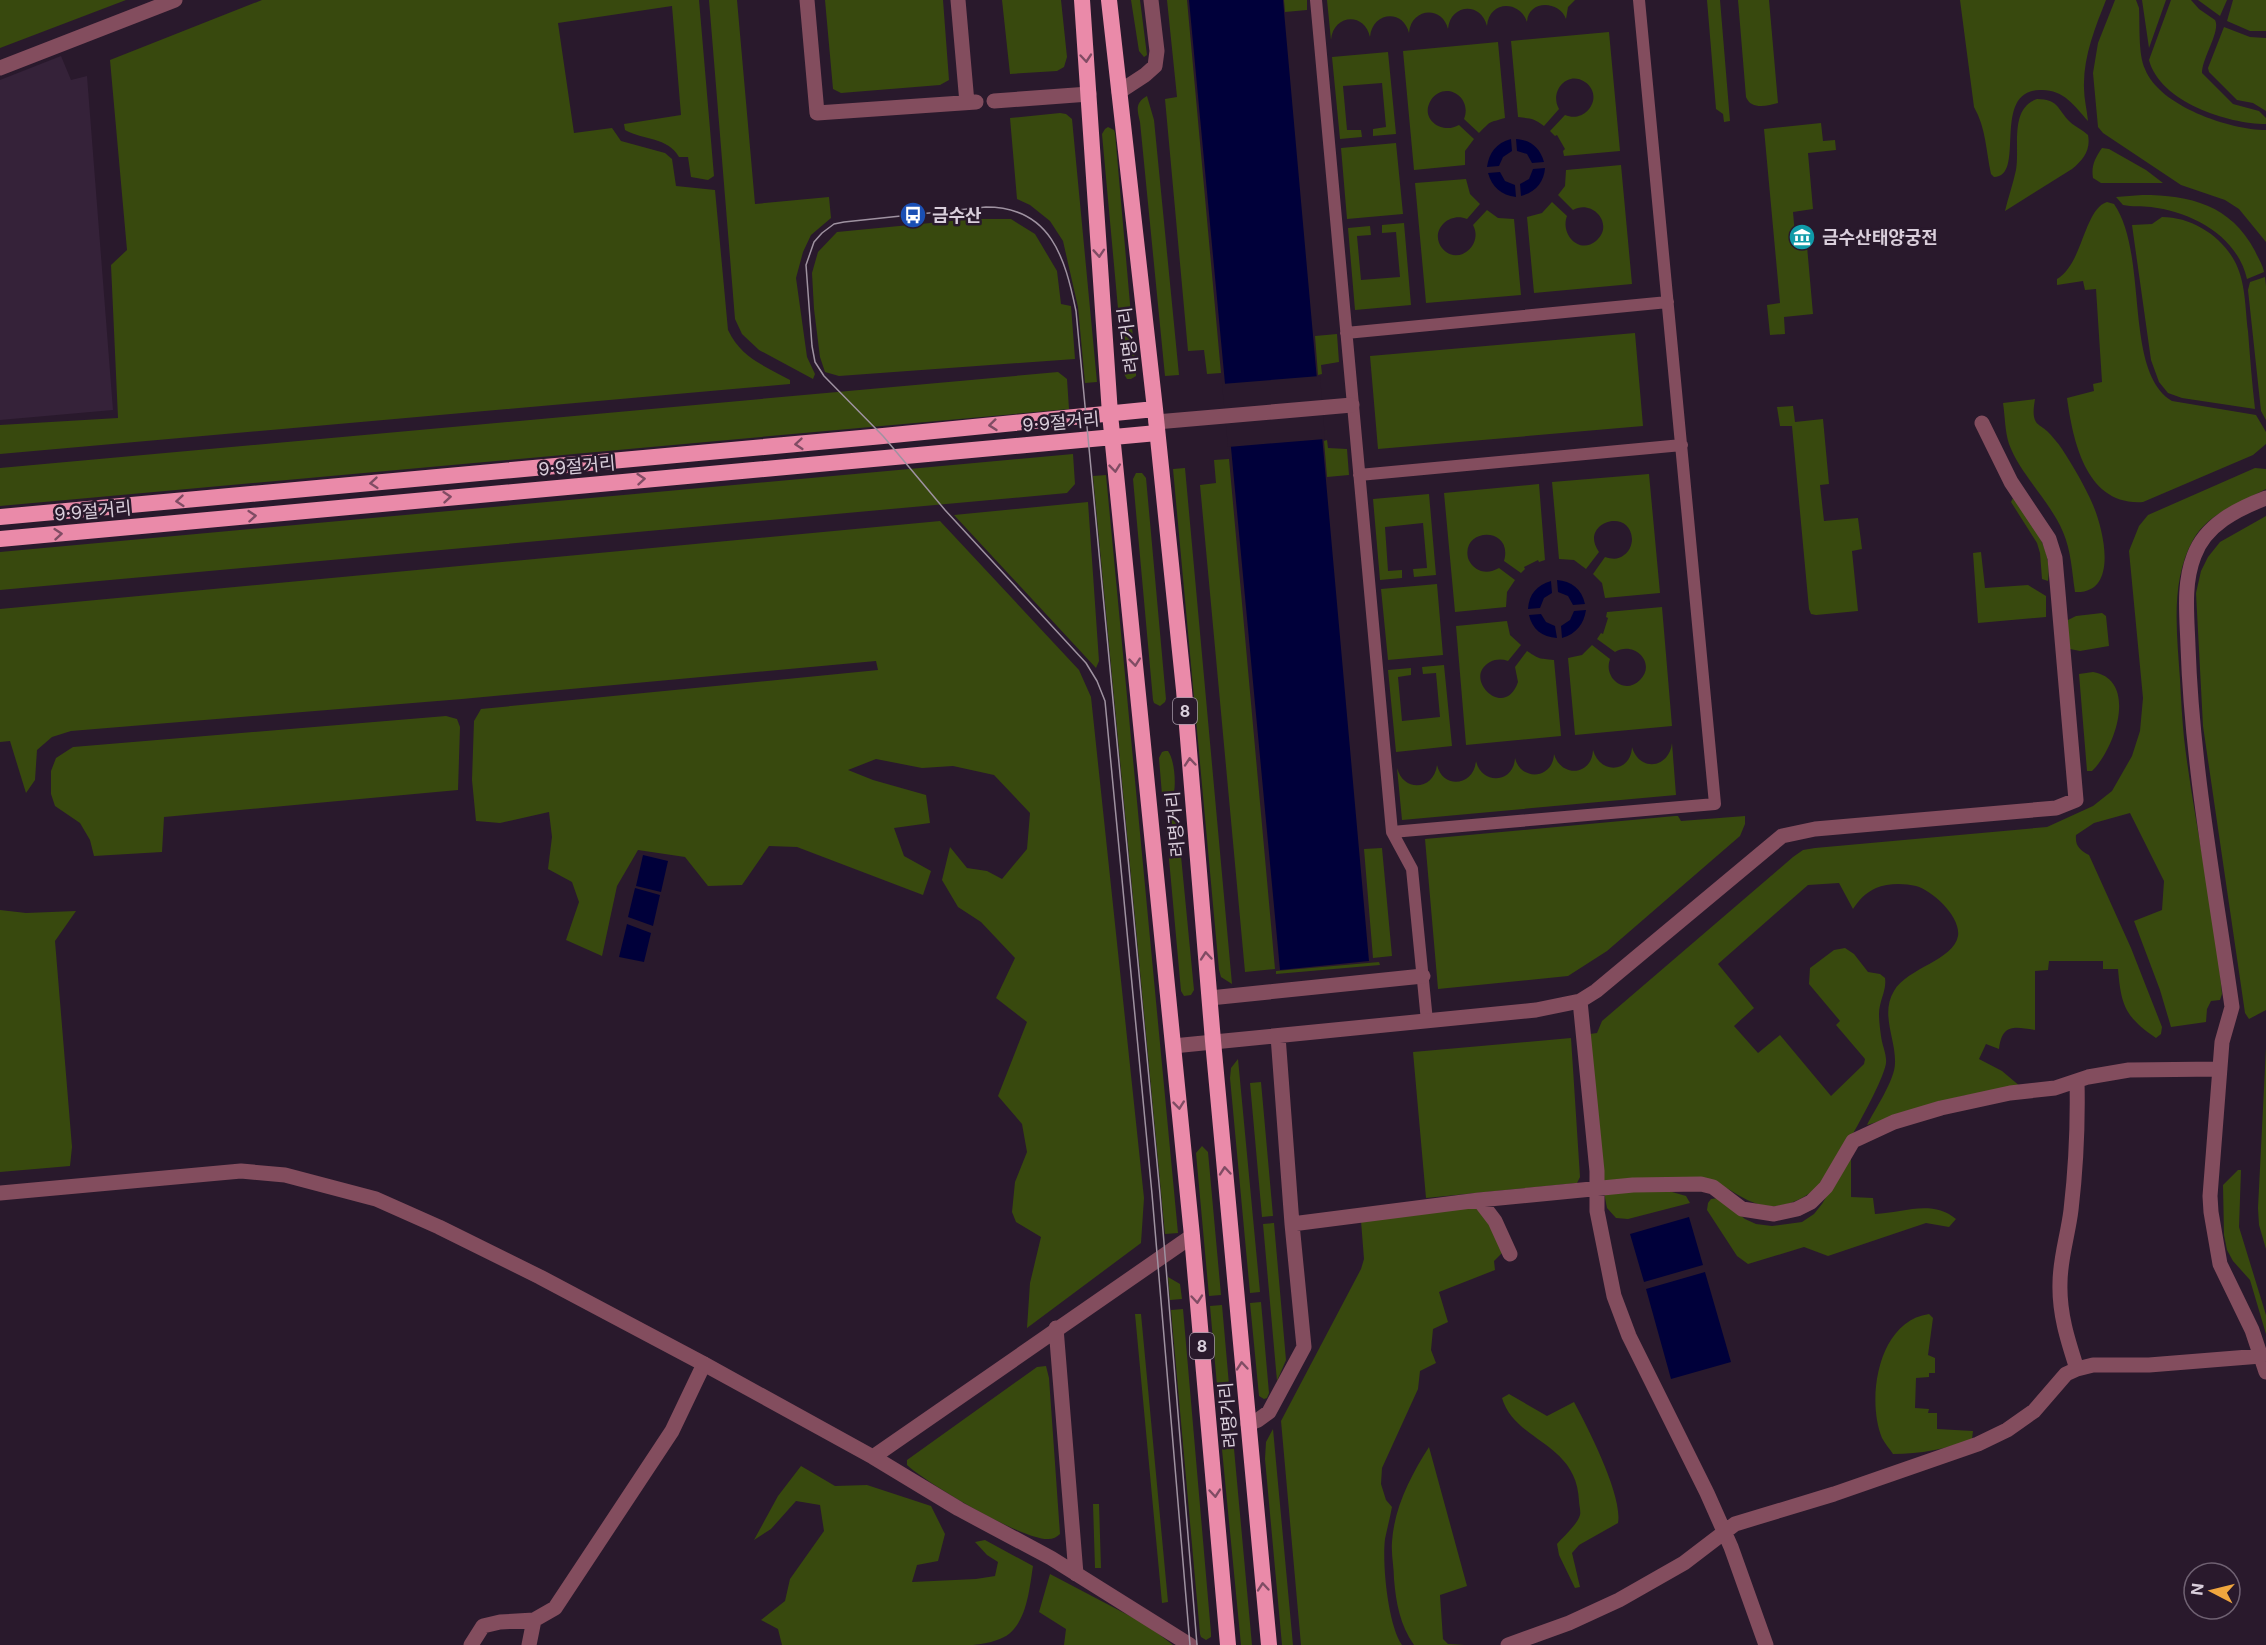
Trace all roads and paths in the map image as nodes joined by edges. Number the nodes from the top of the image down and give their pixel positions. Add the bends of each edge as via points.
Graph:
1 (175, 0) edge
2 (807, 0) edge
3 (957, 0) edge
4 (1082, 0) edge
5 (1109, 0) edge
6 (1151, 0) edge
7 (1316, 0) edge
8 (1639, 0) edge
9 (0, 68) edge
10 (1119, 92) junction
11 (1089, 94) junction
12 (994, 101) dead end
13 (1668, 302) junction
14 (1346, 333) junction
15 (1352, 405) junction
16 (1110, 414) junction
17 (1156, 422) junction
18 (1983, 423) dead end
19 (1112, 437) junction
20 (1682, 445) junction
21 (1359, 475) junction
22 (2266, 498) edge
23 (0, 517) edge
24 (0, 539) edge
25 (1392, 832) junction
26 (1423, 976) junction
27 (1209, 998) junction
28 (1581, 1001) junction
29 (1427, 1021) junction
30 (1278, 1036) junction
31 (1213, 1041) junction
32 (1173, 1047) junction
33 (2220, 1069) junction
34 (2077, 1081) junction
35 (1596, 1188) junction
36 (0, 1193) edge
37 (1479, 1200) junction
38 (1292, 1224) junction
39 (1192, 1236) junction
40 (1510, 1254) dead end
41 (1056, 1328) junction
42 (2260, 1356) junction
43 (704, 1364) junction
44 (2077, 1369) junction
45 (2266, 1372) edge
46 (1248, 1424) junction
47 (873, 1457) junction
48 (1723, 1531) junction
49 (1076, 1574) junction
50 (534, 1620) junction
51 (471, 1645) edge
52 (529, 1645) edge
53 (1190, 1645) edge
54 (1228, 1645) edge
55 (1269, 1645) edge
56 (1508, 1645) edge
57 (1766, 1645) edge

1 - 9 street
2 - 3 street via 817,113 972,103
4 -> 11 highway, 려명거리 / 8
5 - 10 highway, 려명거리 / 8
6 - 10 street via 1155,66
7 - 14 street
8 - 13 street
10 - 17 highway, 려명거리 / 8
11 - 12 street
11 -> 16 highway, 려명거리 / 8
13 - 14 street
13 - 20 street
14 - 15 street
15 - 17 street
15 - 21 street
16 - 17 highway, 9·9절거리
16 - 19 highway, 려명거리 / 8
16 -> 23 highway, 9·9절거리
17 - 19 highway, 9·9절거리
27 -> 17 highway, 려명거리 / 8 via 1184,690
18 - 28 street via 2011,482 2049,539 2055,558 2076,800 2056,808 1815,829 1782,836 1615,977
24 -> 19 highway, 9·9절거리
19 -> 32 highway, 려명거리 / 8
20 - 21 street
20 - 25 street via 1715,804
21 - 25 street
22 - 33 street via 2226,517 2210,532 2194,555 2187,579 2190,702 2232,1007 2222,1042
25 - 26 street via 1412,868
26 - 27 street
26 - 29 street
27 - 31 highway, 려명거리 / 8
28 - 29 street
28 - 35 street
29 - 30 street
30 - 31 street
30 - 38 street
31 - 32 street
46 -> 31 highway, 려명거리 / 8
32 -> 39 highway, 려명거리 / 8
33 - 34 street via 2129,1070
33 - 42 street via 2211,1212 2220,1264 2252,1330
34 - 35 street via 1941,1108 1867,1133 1853,1141 1827,1187 1797,1209 1774,1214 1742,1209 1713,1187 1701,1184
34 - 44 street via 2076,1165 2060,1284 2063,1323
35 - 37 street
35 - 48 street via 1599,1230 1614,1296 1629,1336
36 - 43 street via 240,1171 285,1175 376,1199 440,1227
37 - 38 street
37 - 40 street via 1495,1221
38 - 46 street via 1304,1347 1269,1412
39 - 41 street
39 -> 54 highway, 려명거리 / 8
41 - 47 street
41 - 49 street
42 - 44 street
42 - 45 street
43 - 47 street
43 - 50 street via 672,1431 568,1589 555,1608
44 - 48 street via 2066,1374 2034,1411 1978,1444
55 -> 46 highway, 려명거리 / 8
47 - 49 street
48 - 56 street via 1684,1563 1619,1600
48 - 57 street
49 - 53 street
50 - 51 street via 483,1626
50 - 52 street

